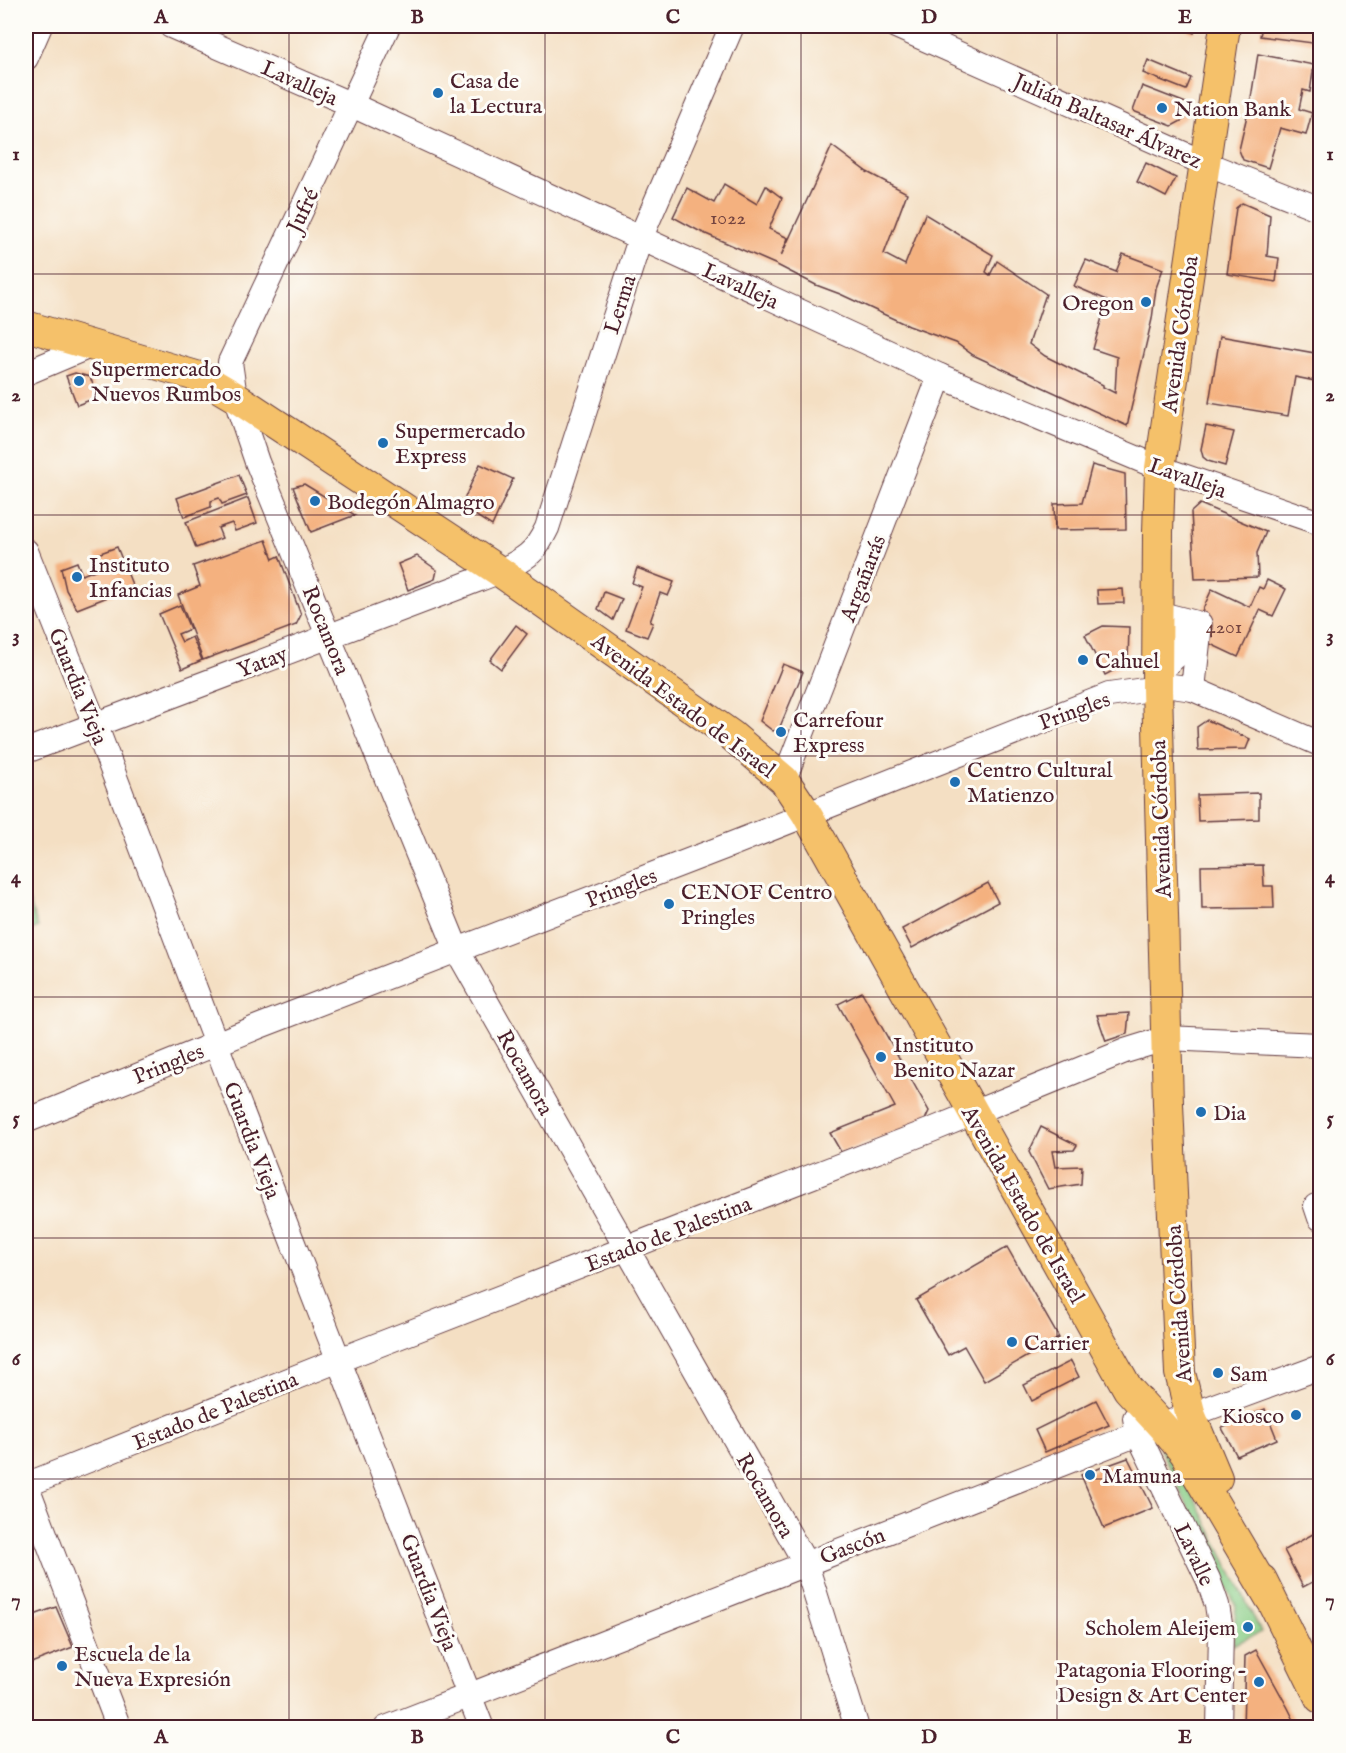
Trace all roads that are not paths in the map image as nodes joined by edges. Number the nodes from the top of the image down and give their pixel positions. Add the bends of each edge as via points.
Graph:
1 (40, 26) edge
2 (171, 26) edge
3 (388, 26) edge
4 (732, 26) edge
5 (896, 26) edge
6 (1225, 26) edge
7 (26, 58) edge
8 (352, 105) junction
9 (1204, 163) junction
10 (1320, 209) edge
11 (640, 239) junction
12 (26, 326) edge
13 (90, 346) junction
14 (26, 373) edge
15 (940, 376) junction
16 (235, 397) junction
17 (1160, 468) junction
18 (1320, 523) edge
19 (26, 551) edge
20 (499, 571) junction
21 (1167, 616) junction
22 (329, 635) junction
23 (1157, 680) junction
24 (1193, 689) junction
25 (95, 724) junction
26 (1320, 744) edge
27 (26, 750) edge
28 (784, 780) junction
29 (806, 813) junction
30 (457, 950) junction
31 (1167, 1038) junction
32 (216, 1044) junction
33 (1320, 1046) edge
34 (972, 1112) junction
35 (26, 1121) edge
36 (626, 1249) junction
37 (339, 1360) junction
38 (1320, 1367) edge
39 (1191, 1416) junction
40 (1150, 1430) junction
41 (26, 1485) edge
42 (806, 1564) junction
43 (1270, 1598) junction
44 (470, 1695) junction
45 (1320, 1698) edge
46 (119, 1728) edge
47 (386, 1728) edge
48 (482, 1728) edge
49 (857, 1728) edge
50 (1219, 1728) edge

1 - 7 street
2 - 8 street, Lavalleja
3 - 8 street, Jufré
4 - 11 street, Lerma
5 - 9 street, Julián Baltasar Álvarez
6 - 9 main road, Avenida Córdoba
8 - 11 street, Lavalleja
8 - 16 street, Jufré via 230,362
9 - 10 street, Julián Baltasar Álvarez
9 - 17 main road, Avenida Córdoba
11 - 15 street, Lavalleja
11 - 20 street, Lerma via 547,528 527,556
12 - 13 main road, Avenida Estado de Israel
13 - 14 street
13 - 16 main road, Avenida Estado de Israel via 203,378
15 - 17 street, Lavalleja
15 - 28 street, Argañarás
16 - 20 main road, Avenida Estado de Israel
16 - 22 street, Rocamora via 257,462
17 - 18 street, Lavalleja
17 - 21 main road, Avenida Córdoba
19 - 25 street, Guardia Vieja
20 - 22 street, Yatay
20 - 28 main road, Avenida Estado de Israel via 730,735
21 - 23 main road, Avenida Córdoba
21 - 24 street via 1200,624
22 - 25 street, Yatay
22 - 30 street, Rocamora
23 - 24 street, Pringles
23 - 29 street, Pringles via 1090,702
23 - 31 main road, Avenida Córdoba
24 - 26 street, Pringles
25 - 27 street, Yatay
25 - 32 street, Guardia Vieja
28 - 29 main road, Avenida Estado de Israel
29 - 30 street, Pringles
29 - 34 main road, Avenida Estado de Israel
30 - 32 street, Pringles
30 - 36 street, Rocamora
31 - 33 street, Estado de Palestina
31 - 34 street, Estado de Palestina
31 - 39 main road, Avenida Córdoba via 1180,1373
32 - 35 street, Pringles
32 - 37 street, Guardia Vieja
34 - 36 street, Estado de Palestina
34 - 40 main road, Avenida Estado de Israel
36 - 37 street, Estado de Palestina
36 - 42 street, Rocamora
37 - 41 street, Estado de Palestina
37 - 44 street, Guardia Vieja
38 - 39 street, Gascón
39 - 40 street, Gascón
39 - 43 main road, Avenida Córdoba
40 - 42 street, Gascón
40 - 43 main road, Avenida Córdoba via 1184,1452
40 - 50 street, Lavalle via 1218,1605
41 - 46 street
42 - 44 street, Gascón
42 - 49 street, Rocamora
43 - 45 main road, Avenida Córdoba
44 - 47 street, Gascón
44 - 48 street, Guardia Vieja

